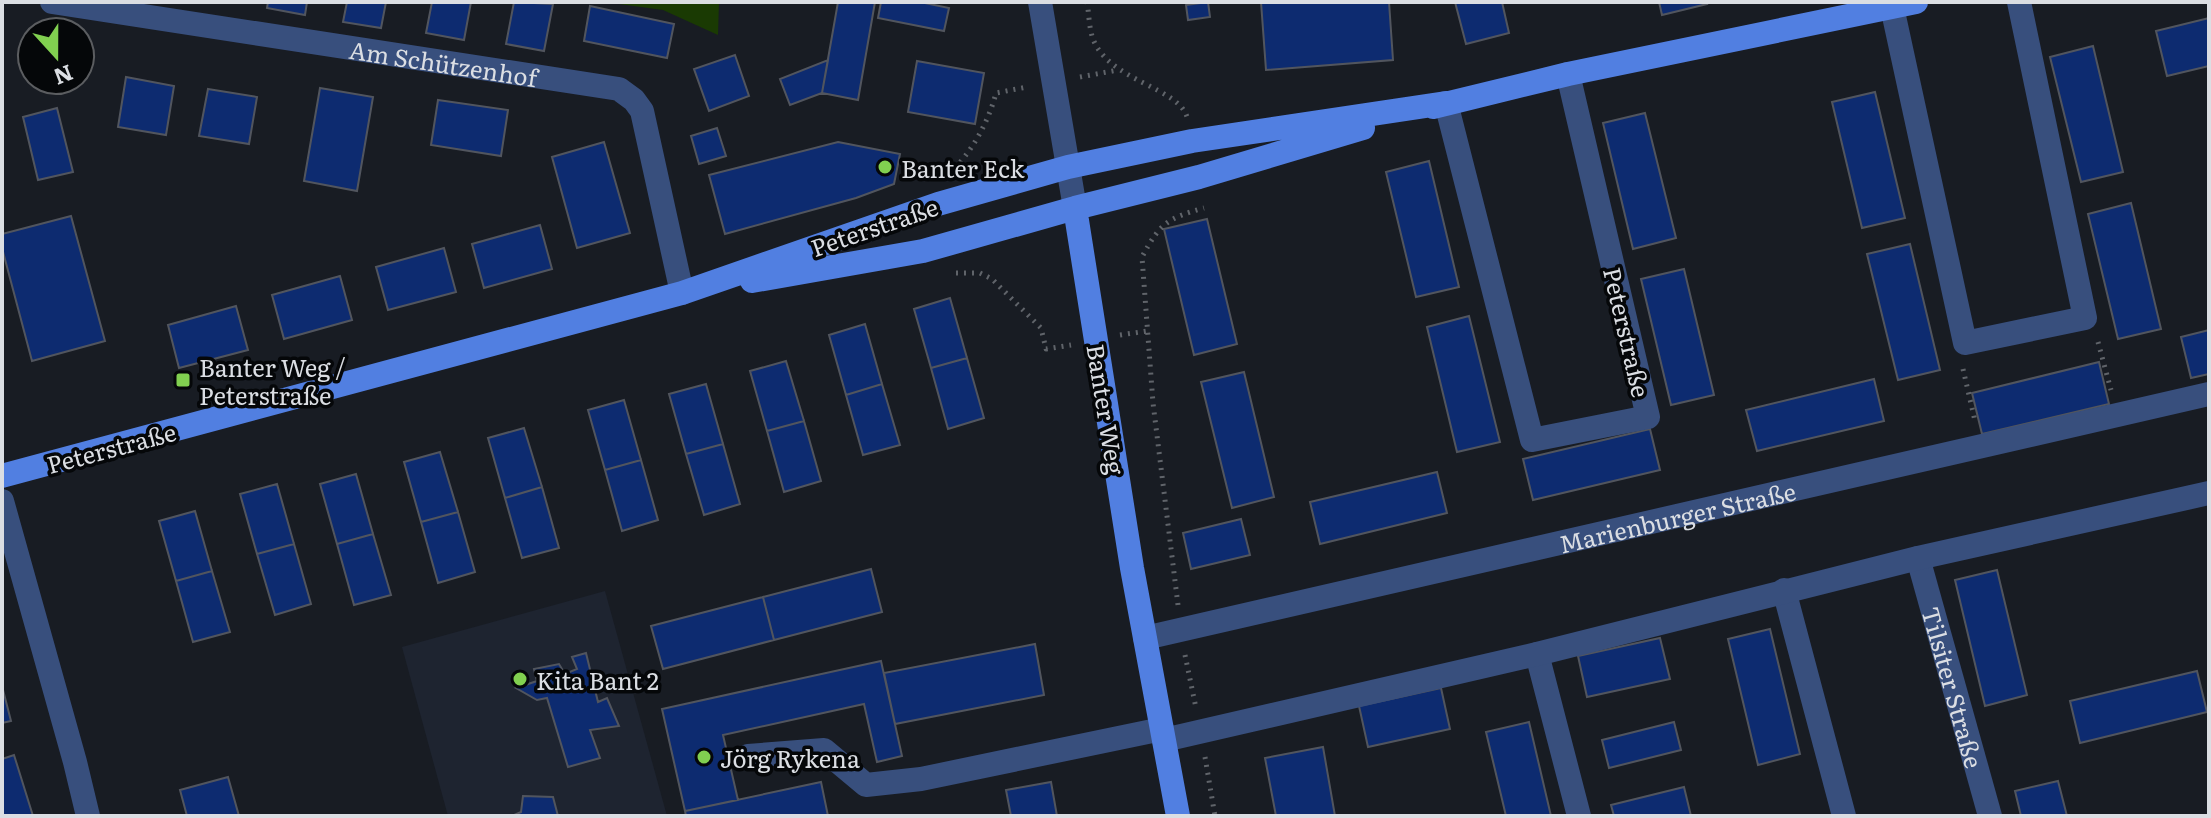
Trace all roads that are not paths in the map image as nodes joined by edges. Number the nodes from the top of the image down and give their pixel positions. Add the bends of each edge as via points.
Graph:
1 (52, 2) edge
2 (1040, 2) edge
3 (1916, 2) edge
4 (2019, 2) edge
5 (1892, 7) junction
6 (1568, 74) junction
7 (1446, 103) junction
8 (1068, 167) junction
9 (1075, 208) junction
10 (682, 293) junction
11 (2209, 394) edge
12 (2, 476) edge
13 (2209, 493) edge
14 (2, 501) edge
15 (1918, 558) junction
16 (1784, 590) junction
17 (1145, 638) junction
18 (1537, 654) junction
19 (1163, 735) junction
20 (748, 756) dead end
21 (88, 816) edge
22 (1178, 816) edge
23 (1579, 816) edge
24 (1844, 816) edge
25 (1990, 816) edge

1 - 10 street, Am Schützenhof via 619,89 642,111
2 - 8 street, Banter Weg
3 - 5 main road, Peterstraße
4 - 5 street via 2085,318 1965,343
5 - 6 main road, Peterstraße
6 - 7 main road, Peterstraße
6 - 7 street, Peterstraße via 1648,417 1532,440
7 - 8 main road, Peterstraße via 1192,141
7 - 9 main road, Peterstraße
8 - 9 street, Banter Weg
8 - 10 main road, Peterstraße via 938,204
9 - 10 main road, Peterstraße via 923,251
9 - 17 main road, Banter Weg
10 - 12 main road, Peterstraße
11 - 17 street, Marienburger Straße
13 - 15 street
14 - 21 street
15 - 16 street
15 - 25 street, Tilsiter Straße
16 - 18 street
16 - 24 street
17 - 19 main road, Banter Weg
18 - 19 street via 1201,733
18 - 23 street
19 - 20 street via 866,785 824,750
19 - 22 main road, Banter Weg

